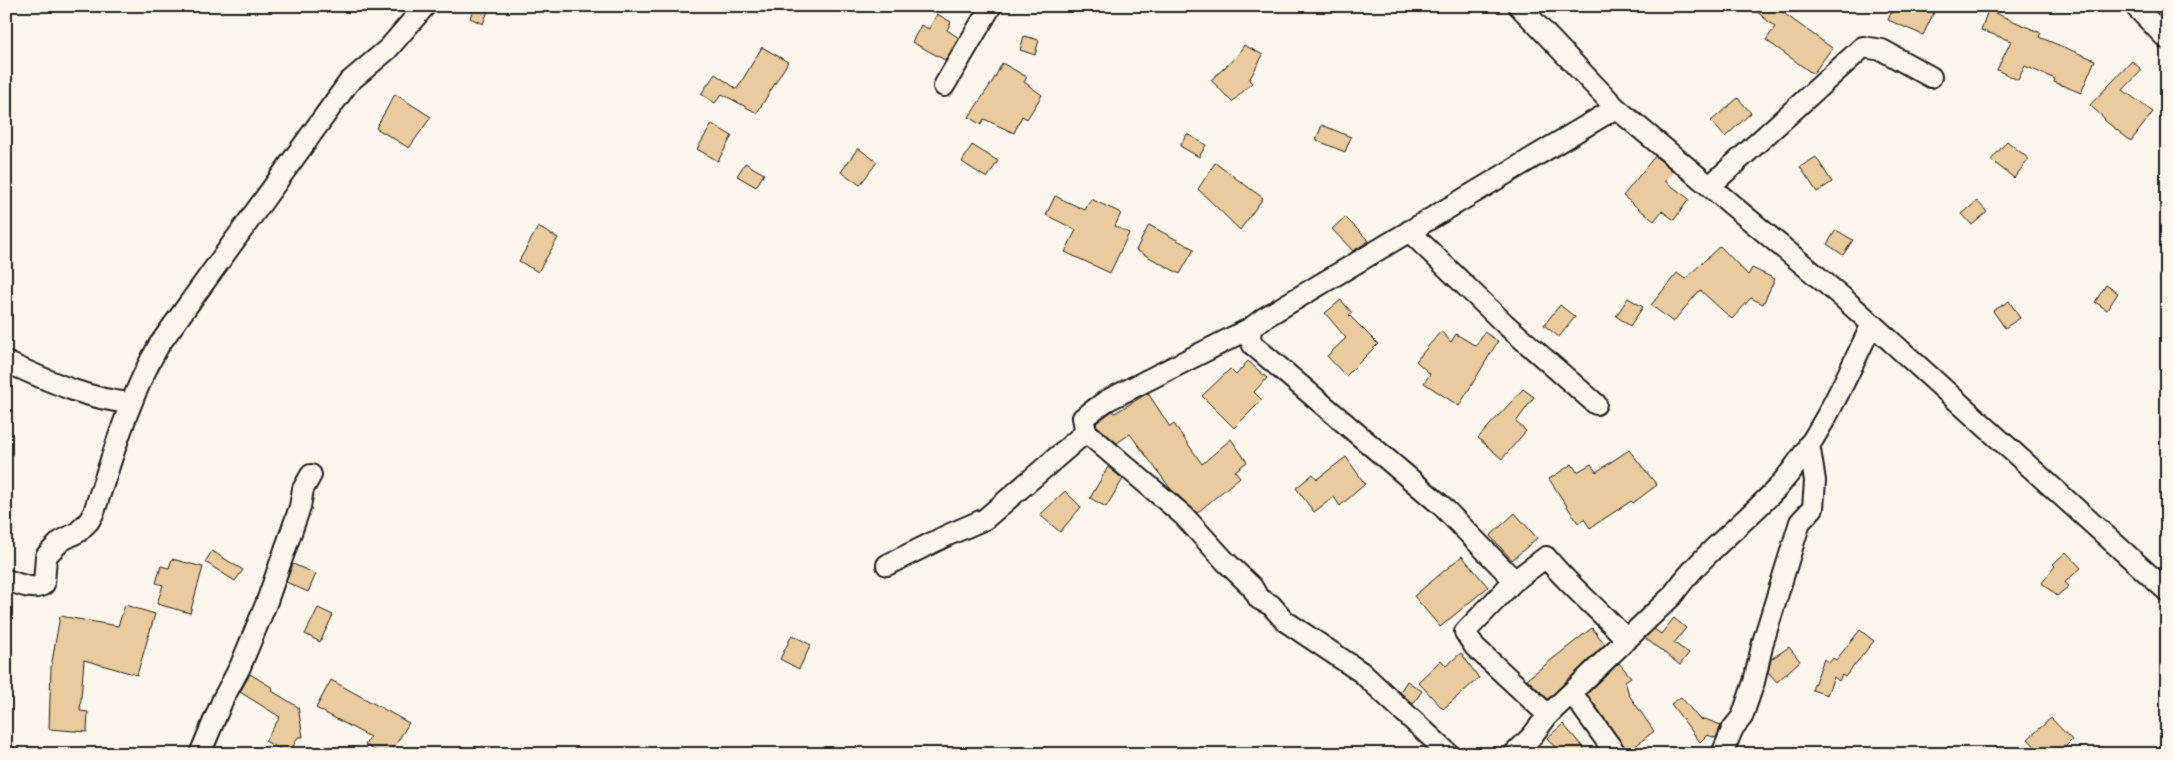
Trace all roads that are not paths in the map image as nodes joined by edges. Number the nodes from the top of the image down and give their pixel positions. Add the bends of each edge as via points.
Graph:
1 (425, 6) edge
2 (991, 6) edge
3 (1519, 6) edge
4 (2135, 6) edge
5 (2167, 39) edge
6 (1931, 77) dead end
7 (944, 86) dead end
8 (1616, 108) junction
9 (1710, 186) junction
10 (1409, 231) junction
11 (1872, 324) junction
12 (1251, 328) junction
13 (6, 362) edge
14 (130, 402) junction
15 (1596, 404) dead end
16 (1086, 432) junction
17 (1809, 444) junction
18 (311, 475) dead end
19 (887, 565) dead end
20 (6, 580) edge
21 (1513, 582) junction
22 (2167, 591) edge
23 (1627, 640) junction
24 (1572, 693) junction
25 (1548, 715) junction
26 (200, 754) edge
27 (1449, 754) edge
28 (1514, 754) edge
29 (1616, 754) edge
30 (1722, 754) edge

1 - 14 street via 388,49 349,82 316,126 159,345
2 - 7 street
3 - 8 street
4 - 5 street
6 - 9 street via 1882,50 1862,47
8 - 9 street
8 - 10 street
9 - 11 street
10 - 12 street
10 - 15 street via 1504,324
11 - 17 street via 1831,410
11 - 22 street
12 - 16 street via 1106,401 1083,418
12 - 21 street via 1253,345 1442,506
13 - 14 street via 85,395
14 - 20 street via 89,521 46,556 46,579 40,587
16 - 19 street via 985,519
16 - 27 street via 1184,516 1252,587 1259,599 1271,605 1285,621 1361,672
17 - 23 street via 1779,486 1687,574 1672,596
17 - 30 street via 1815,481 1812,508 1800,522 1742,717
18 - 26 street via 303,489 266,604
21 - 23 street via 1546,557 1564,580
21 - 25 street via 1465,632 1475,647
23 - 24 street
24 - 25 street
24 - 29 street
25 - 28 street

